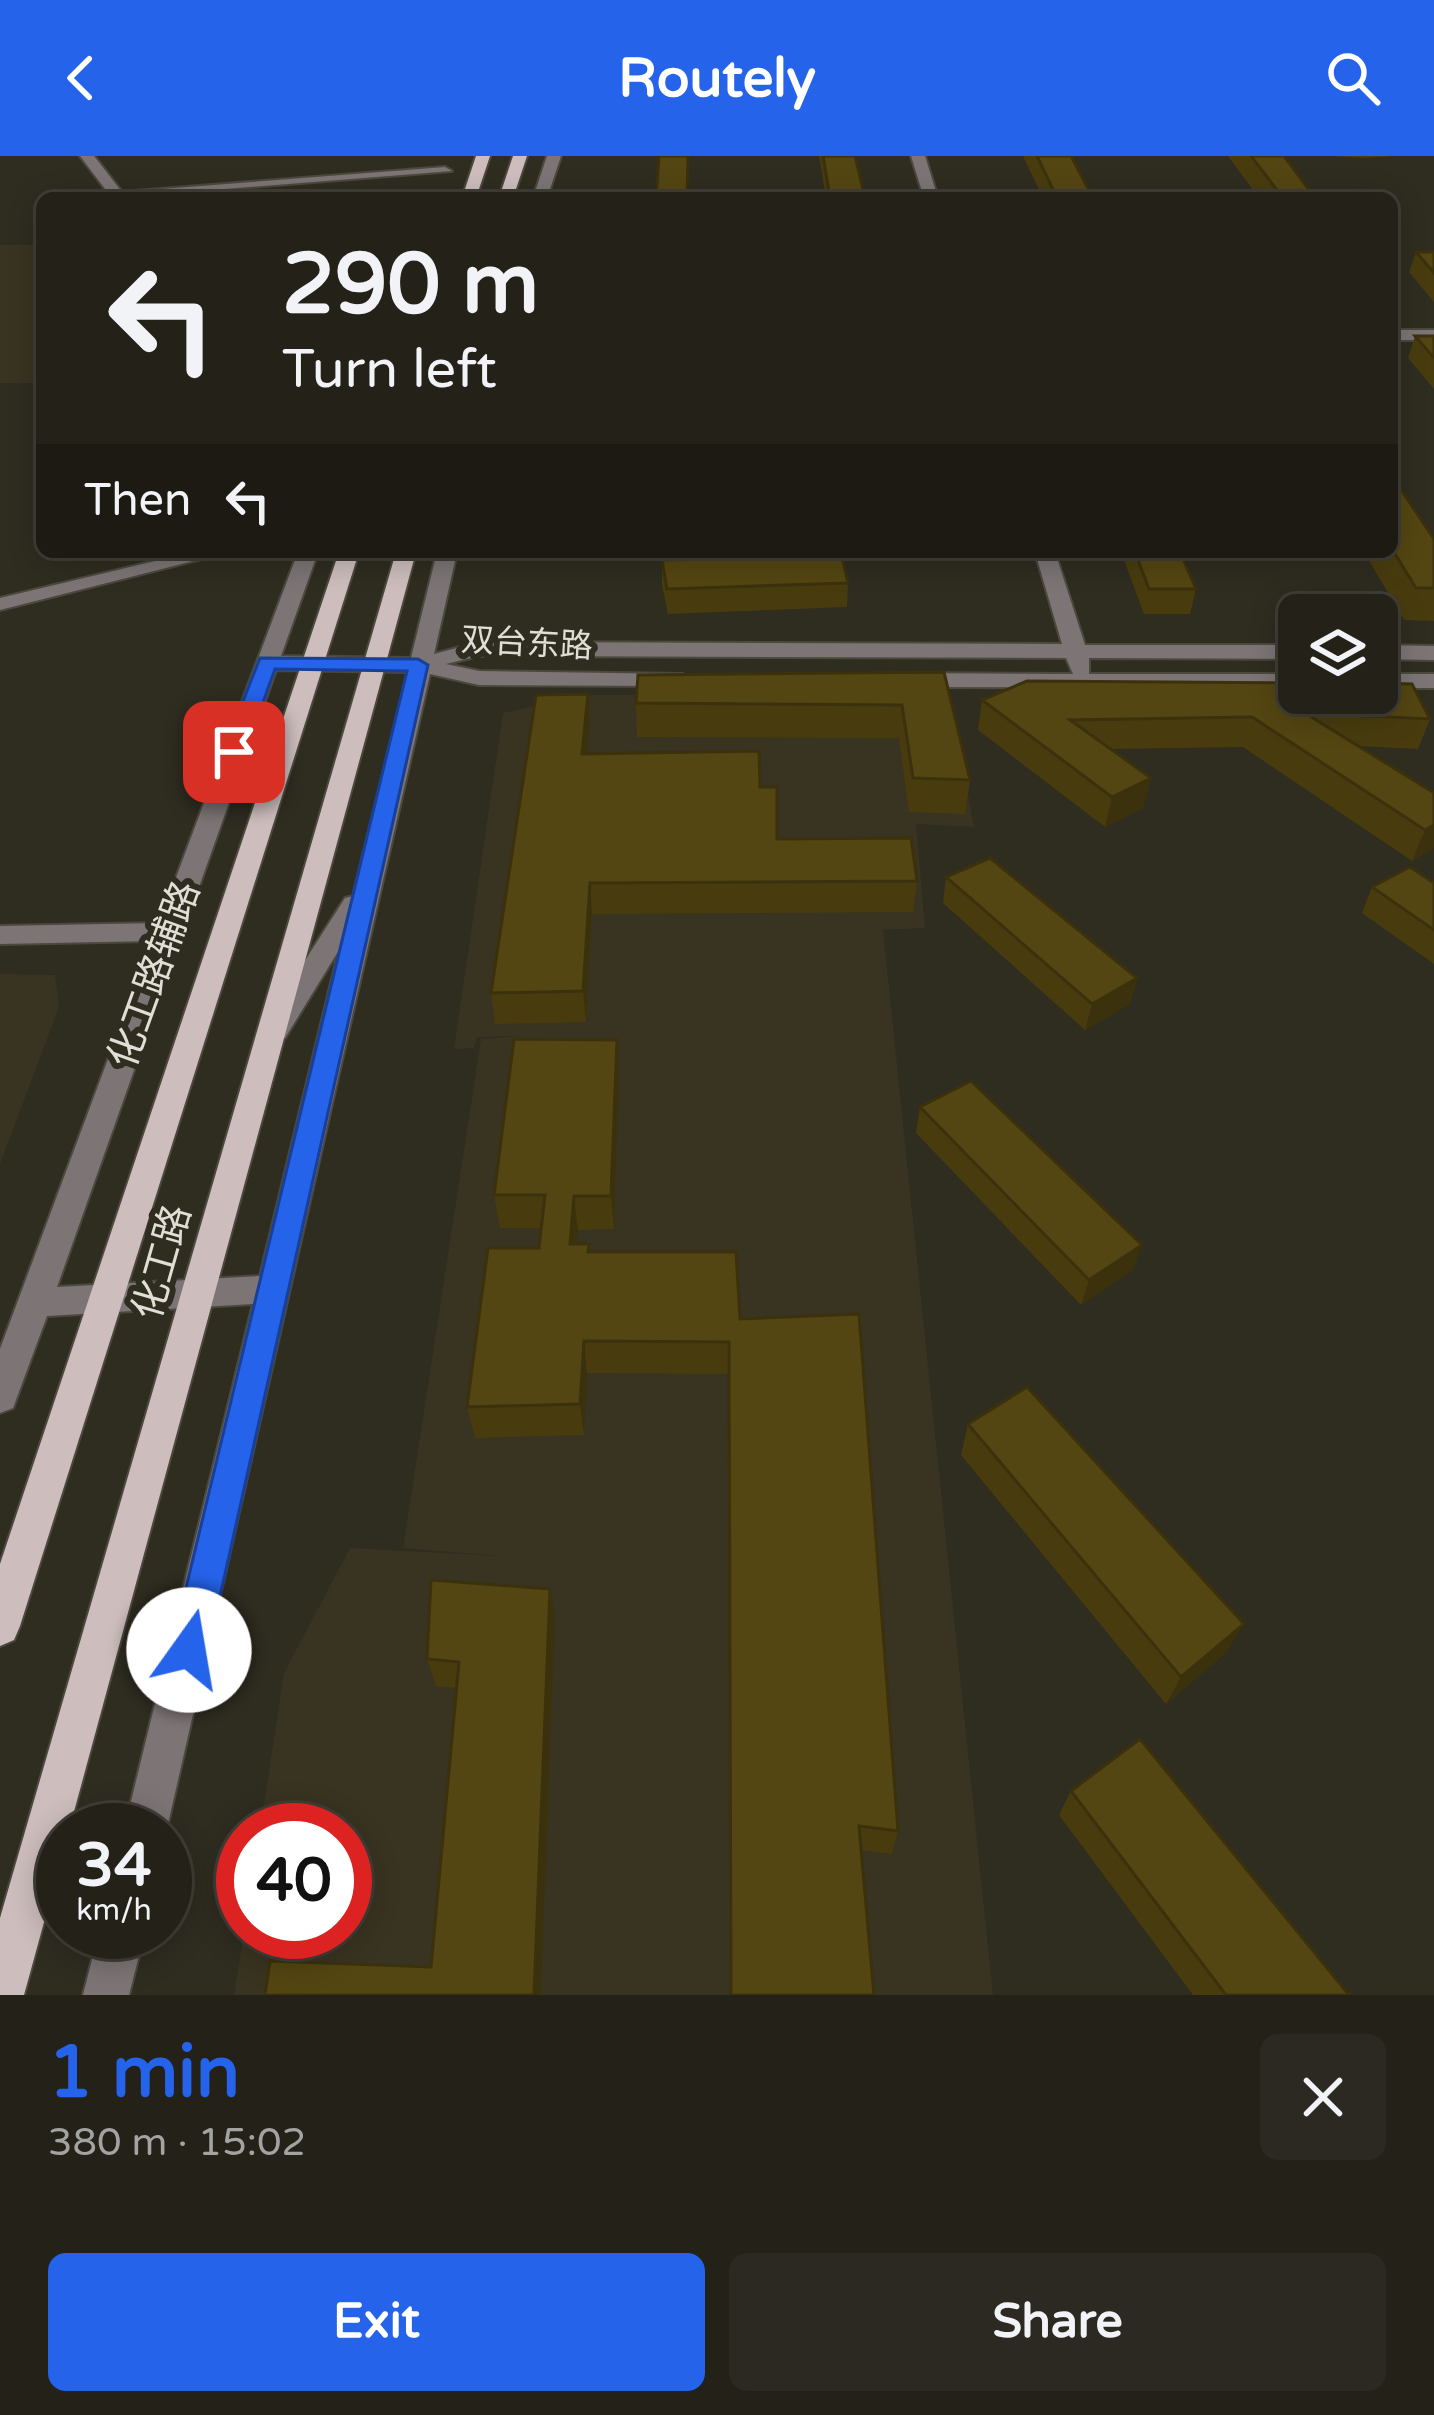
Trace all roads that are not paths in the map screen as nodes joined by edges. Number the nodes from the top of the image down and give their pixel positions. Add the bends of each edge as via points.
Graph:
1 (87, 156) edge
2 (483, 156) edge
3 (520, 156) edge
4 (554, 156) edge
5 (918, 156) edge
6 (446, 171) edge
7 (514, 176) junction
8 (115, 192) edge
9 (170, 192) edge
10 (471, 192) edge
11 (508, 192) edge
12 (542, 192) edge
13 (930, 192) edge
14 (1398, 335) edge
15 (1434, 335) edge
16 (194, 558) edge
17 (306, 558) edge
18 (348, 558) edge
19 (404, 558) edge
20 (445, 558) edge
21 (1047, 558) edge
22 (0, 604) edge
23 (1076, 651) junction
24 (1278, 652) edge
25 (1398, 652) edge
26 (1434, 652) edge
27 (267, 663) junction
28 (314, 663) junction
29 (372, 664) junction
30 (418, 665) junction
31 (689, 679) edge
32 (875, 680) edge
33 (1085, 681) junction
34 (1278, 681) edge
35 (1398, 681) edge
36 (1434, 681) edge
37 (366, 885) junction
38 (167, 932) junction
39 (0, 935) edge
40 (265, 1046) junction
41 (276, 1289) junction
42 (197, 1291) junction
43 (103, 1295) junction
44 (34, 1302) junction
45 (0, 1397) edge
46 (0, 1626) edge
47 (152, 1803) edge
48 (115, 1959) edge
49 (1, 1995) edge
50 (106, 1995) edge

1 - 8 street
2 - 10 main road
3 - 7 main road
4 - 7 street
4 - 12 street
5 - 13 street
6 - 9 street
7 - 11 main road
14 - 15 street
16 - 22 street
17 - 27 street, 化工路辅路
18 - 28 main road, 化工路
19 - 29 main road, 化工路
20 - 30 street
21 - 23 street
23 - 24 street, 双台东路
23 - 30 street, 双台东路 via 479,649
23 - 33 street
25 - 26 street
27 - 28 street
27 - 38 street, 化工路辅路
28 - 29 street
28 - 43 main road, 化工路
29 - 30 street
29 - 40 main road, 化工路
30 - 31 street, 双台东路 via 479,678
30 - 37 street
32 - 33 street
33 - 34 street
35 - 36 street
37 - 40 street
37 - 41 street
38 - 39 street
38 - 44 street, 化工路辅路
40 - 42 main road, 化工路
41 - 42 street
41 - 47 street
42 - 43 street
42 - 49 main road, 化工路
43 - 44 street
43 - 46 main road, 化工路
44 - 45 street, 化工路辅路
48 - 50 street

